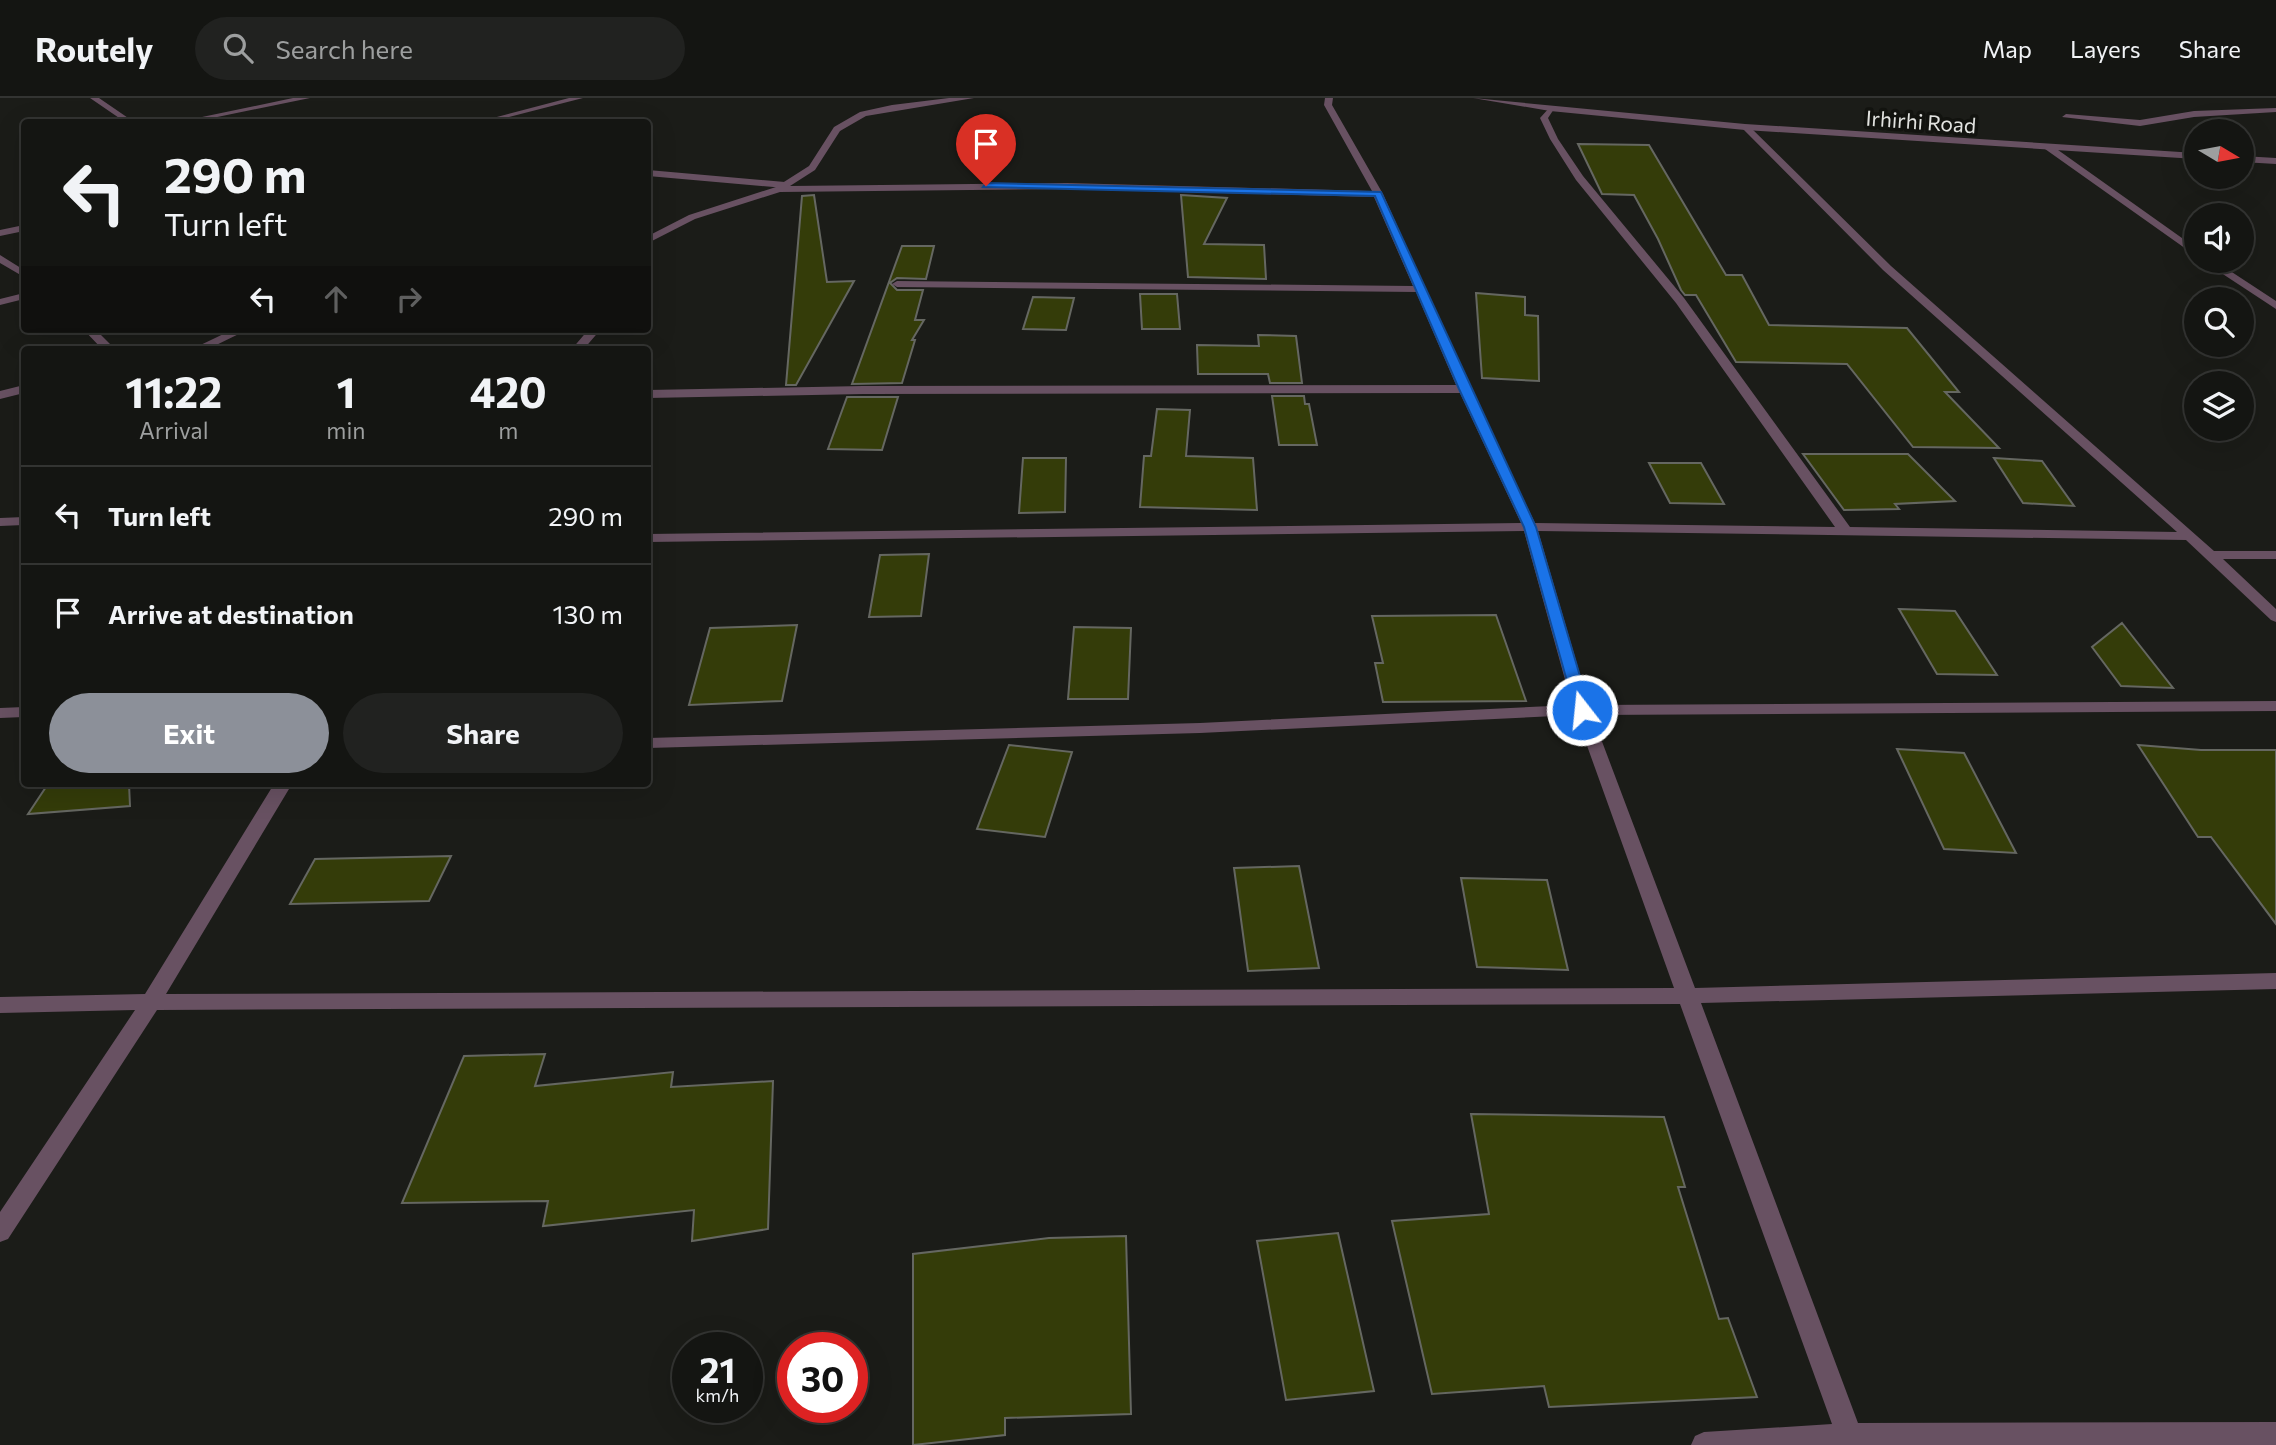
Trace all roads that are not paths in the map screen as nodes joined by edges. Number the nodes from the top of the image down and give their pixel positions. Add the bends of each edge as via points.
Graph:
1 (94, 98) edge
2 (306, 98) edge
3 (579, 98) edge
4 (970, 98) edge
5 (1329, 98) edge
6 (1477, 98) edge
7 (951, 99) edge
8 (1550, 109) junction
9 (2276, 110) edge
10 (2066, 117) dead end
11 (126, 119) edge
12 (198, 119) edge
13 (493, 119) edge
14 (1745, 127) junction
15 (2048, 147) junction
16 (2184, 155) edge
17 (2254, 160) edge
18 (2276, 163) edge
19 (651, 173) edge
20 (782, 187) junction
21 (1378, 194) junction
22 (21, 229) edge
23 (0, 233) edge
24 (651, 238) edge
25 (2184, 244) edge
26 (0, 258) edge
27 (21, 272) edge
28 (2226, 273) edge
29 (897, 284) dead end
30 (1421, 289) junction
31 (21, 297) edge
32 (0, 302) edge
33 (2276, 306) edge
34 (93, 333) edge
35 (234, 333) edge
36 (106, 346) edge
37 (205, 346) edge
38 (1464, 389) junction
39 (21, 390) edge
40 (651, 394) edge
41 (0, 395) edge
42 (0, 522) edge
43 (21, 522) edge
44 (1530, 527) junction
45 (1846, 532) junction
46 (2190, 536) junction
47 (651, 538) edge
48 (2210, 555) junction
49 (2276, 555) edge
50 (2276, 617) edge
51 (2276, 706) edge
52 (1582, 710) junction
53 (21, 712) edge
54 (0, 713) edge
55 (651, 743) edge
56 (281, 787) edge
57 (2276, 981) edge
58 (1687, 996) junction
59 (151, 1002) junction
60 (0, 1005) edge
61 (0, 1232) edge
62 (2276, 1435) edge
63 (1851, 1441) edge
64 (1704, 1445) edge

1 - 11 street
2 - 12 street
3 - 13 street
4 - 7 street
5 - 21 street via 1328,106
6 - 8 street, Irhirhi Road
7 - 20 street via 863,114 837,129 812,168
8 - 14 street, Irhirhi Road
8 - 45 street via 1544,118 1552,138 1581,183 1628,233 1725,358
9 - 10 street via 2140,122
14 - 15 street, Irhirhi Road
14 - 46 street via 1887,268
15 - 16 street, Irhirhi Road
15 - 25 street
17 - 18 street
19 - 20 street
20 - 21 street via 1054,186
20 - 24 street via 692,217
21 - 30 street
22 - 23 street
26 - 27 street
28 - 33 street
29 - 30 street
30 - 38 street
31 - 32 street
34 - 36 street
35 - 37 street
38 - 40 street
38 - 44 street
39 - 41 street
42 - 43 street
44 - 45 street
44 - 47 street
44 - 52 street
45 - 46 street
46 - 48 street
48 - 49 street
48 - 50 street
51 - 52 street
52 - 55 street via 1186,729
52 - 58 street
53 - 54 street
56 - 59 street
57 - 58 street
58 - 59 street
58 - 63 street
59 - 60 street
59 - 61 street
62 - 63 street
63 - 64 street

